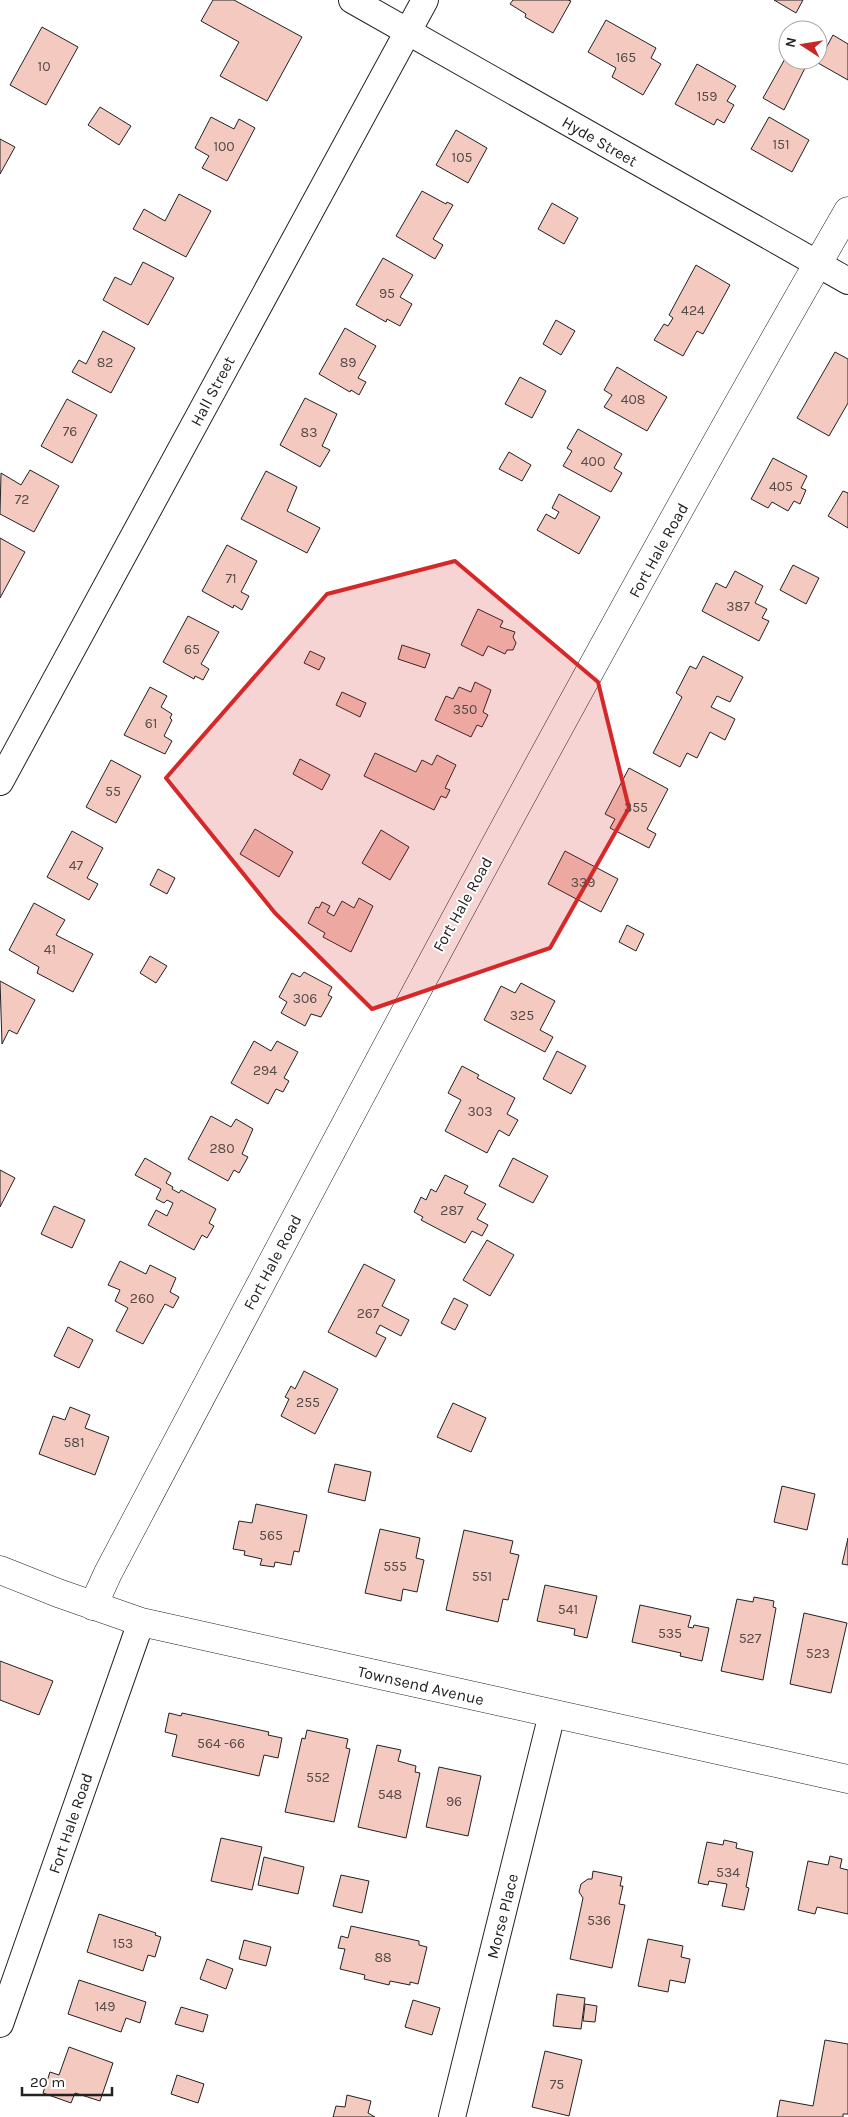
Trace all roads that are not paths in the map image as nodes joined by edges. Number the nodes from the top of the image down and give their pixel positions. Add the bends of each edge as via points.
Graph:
1 (352, 0) edge
2 (425, 0) edge
3 (406, 31) junction
4 (848, 211) edge
5 (817, 265) junction
6 (848, 281) edge
7 (0, 782) edge
8 (0, 1570) edge
9 (93, 1606) junction
10 (141, 1622) junction
11 (552, 1714) junction
12 (848, 1779) edge
13 (0, 2024) edge
14 (452, 2117) edge

1 - 3 street, Hyde Street
2 - 3 street, Hall Street
3 - 5 street, Hyde Street
3 - 7 street, Hall Street
4 - 5 street, Fort Hale Road
5 - 6 street, Hyde Street
5 - 9 street, Fort Hale Road via 433,957
8 - 9 street, Townsend Avenue
9 - 10 street, Townsend Avenue
10 - 11 street, Townsend Avenue
10 - 13 street, Fort Hale Road
11 - 12 street, Townsend Avenue
11 - 14 street, Morse Place

